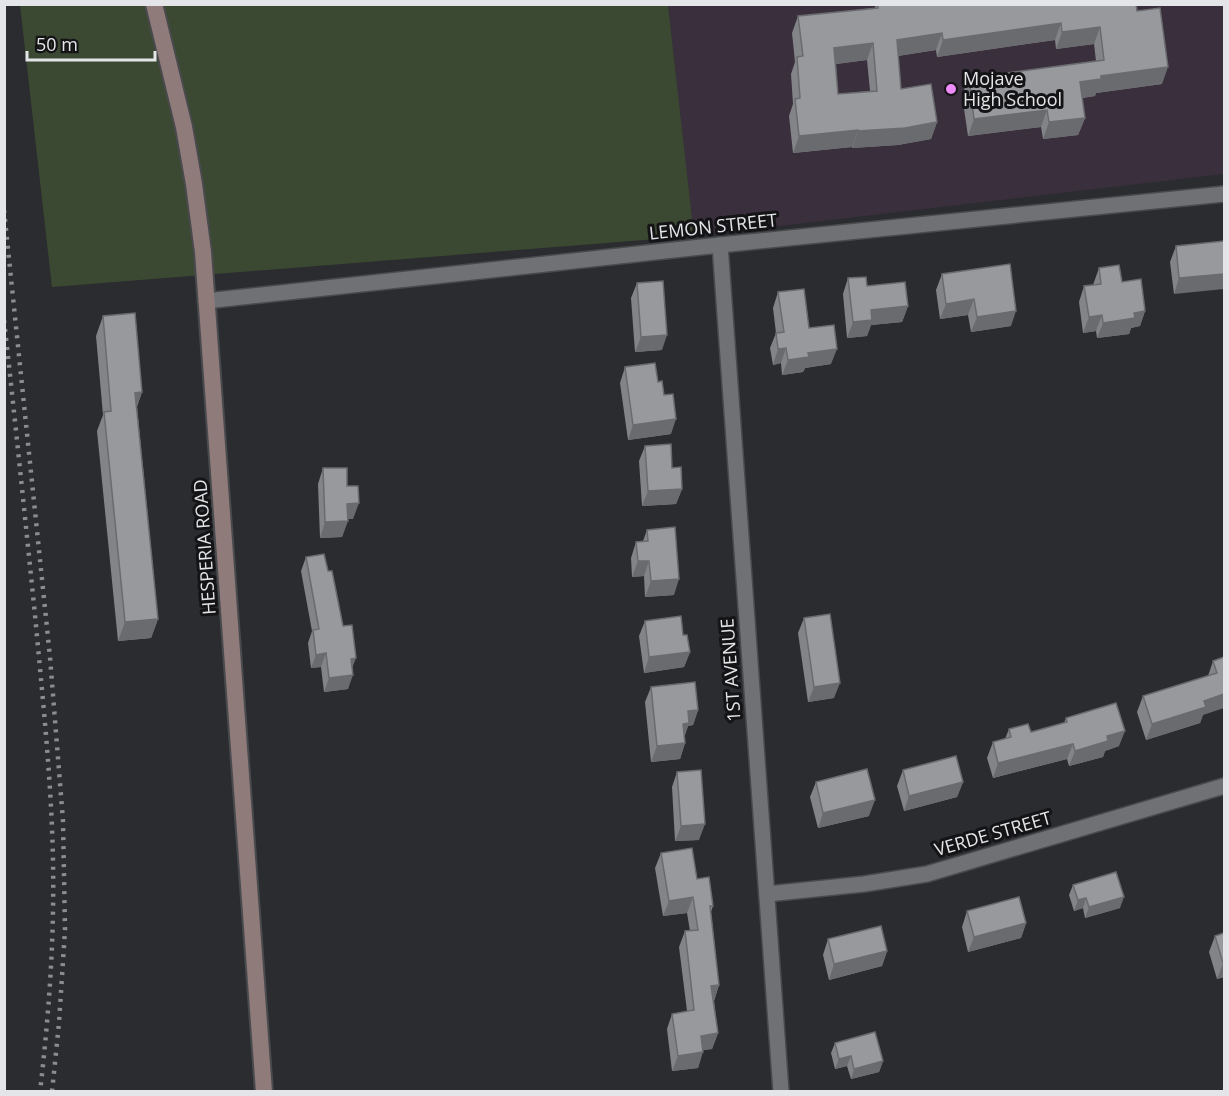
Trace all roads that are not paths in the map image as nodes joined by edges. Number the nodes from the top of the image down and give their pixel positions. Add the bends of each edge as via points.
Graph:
1 (154, 4) edge
2 (1224, 194) edge
3 (720, 245) junction
4 (206, 301) junction
5 (1224, 786) edge
6 (767, 894) junction
7 (264, 1092) edge
8 (781, 1092) edge

1 - 4 main road, HESPERIA ROAD via 189,153
2 - 3 street, LEMON STREET
3 - 4 street, LEMON STREET
3 - 6 street, 1ST AVENUE
4 - 7 main road, HESPERIA ROAD
5 - 6 street, VERDE STREET via 927,874
6 - 8 street, 1ST AVENUE

